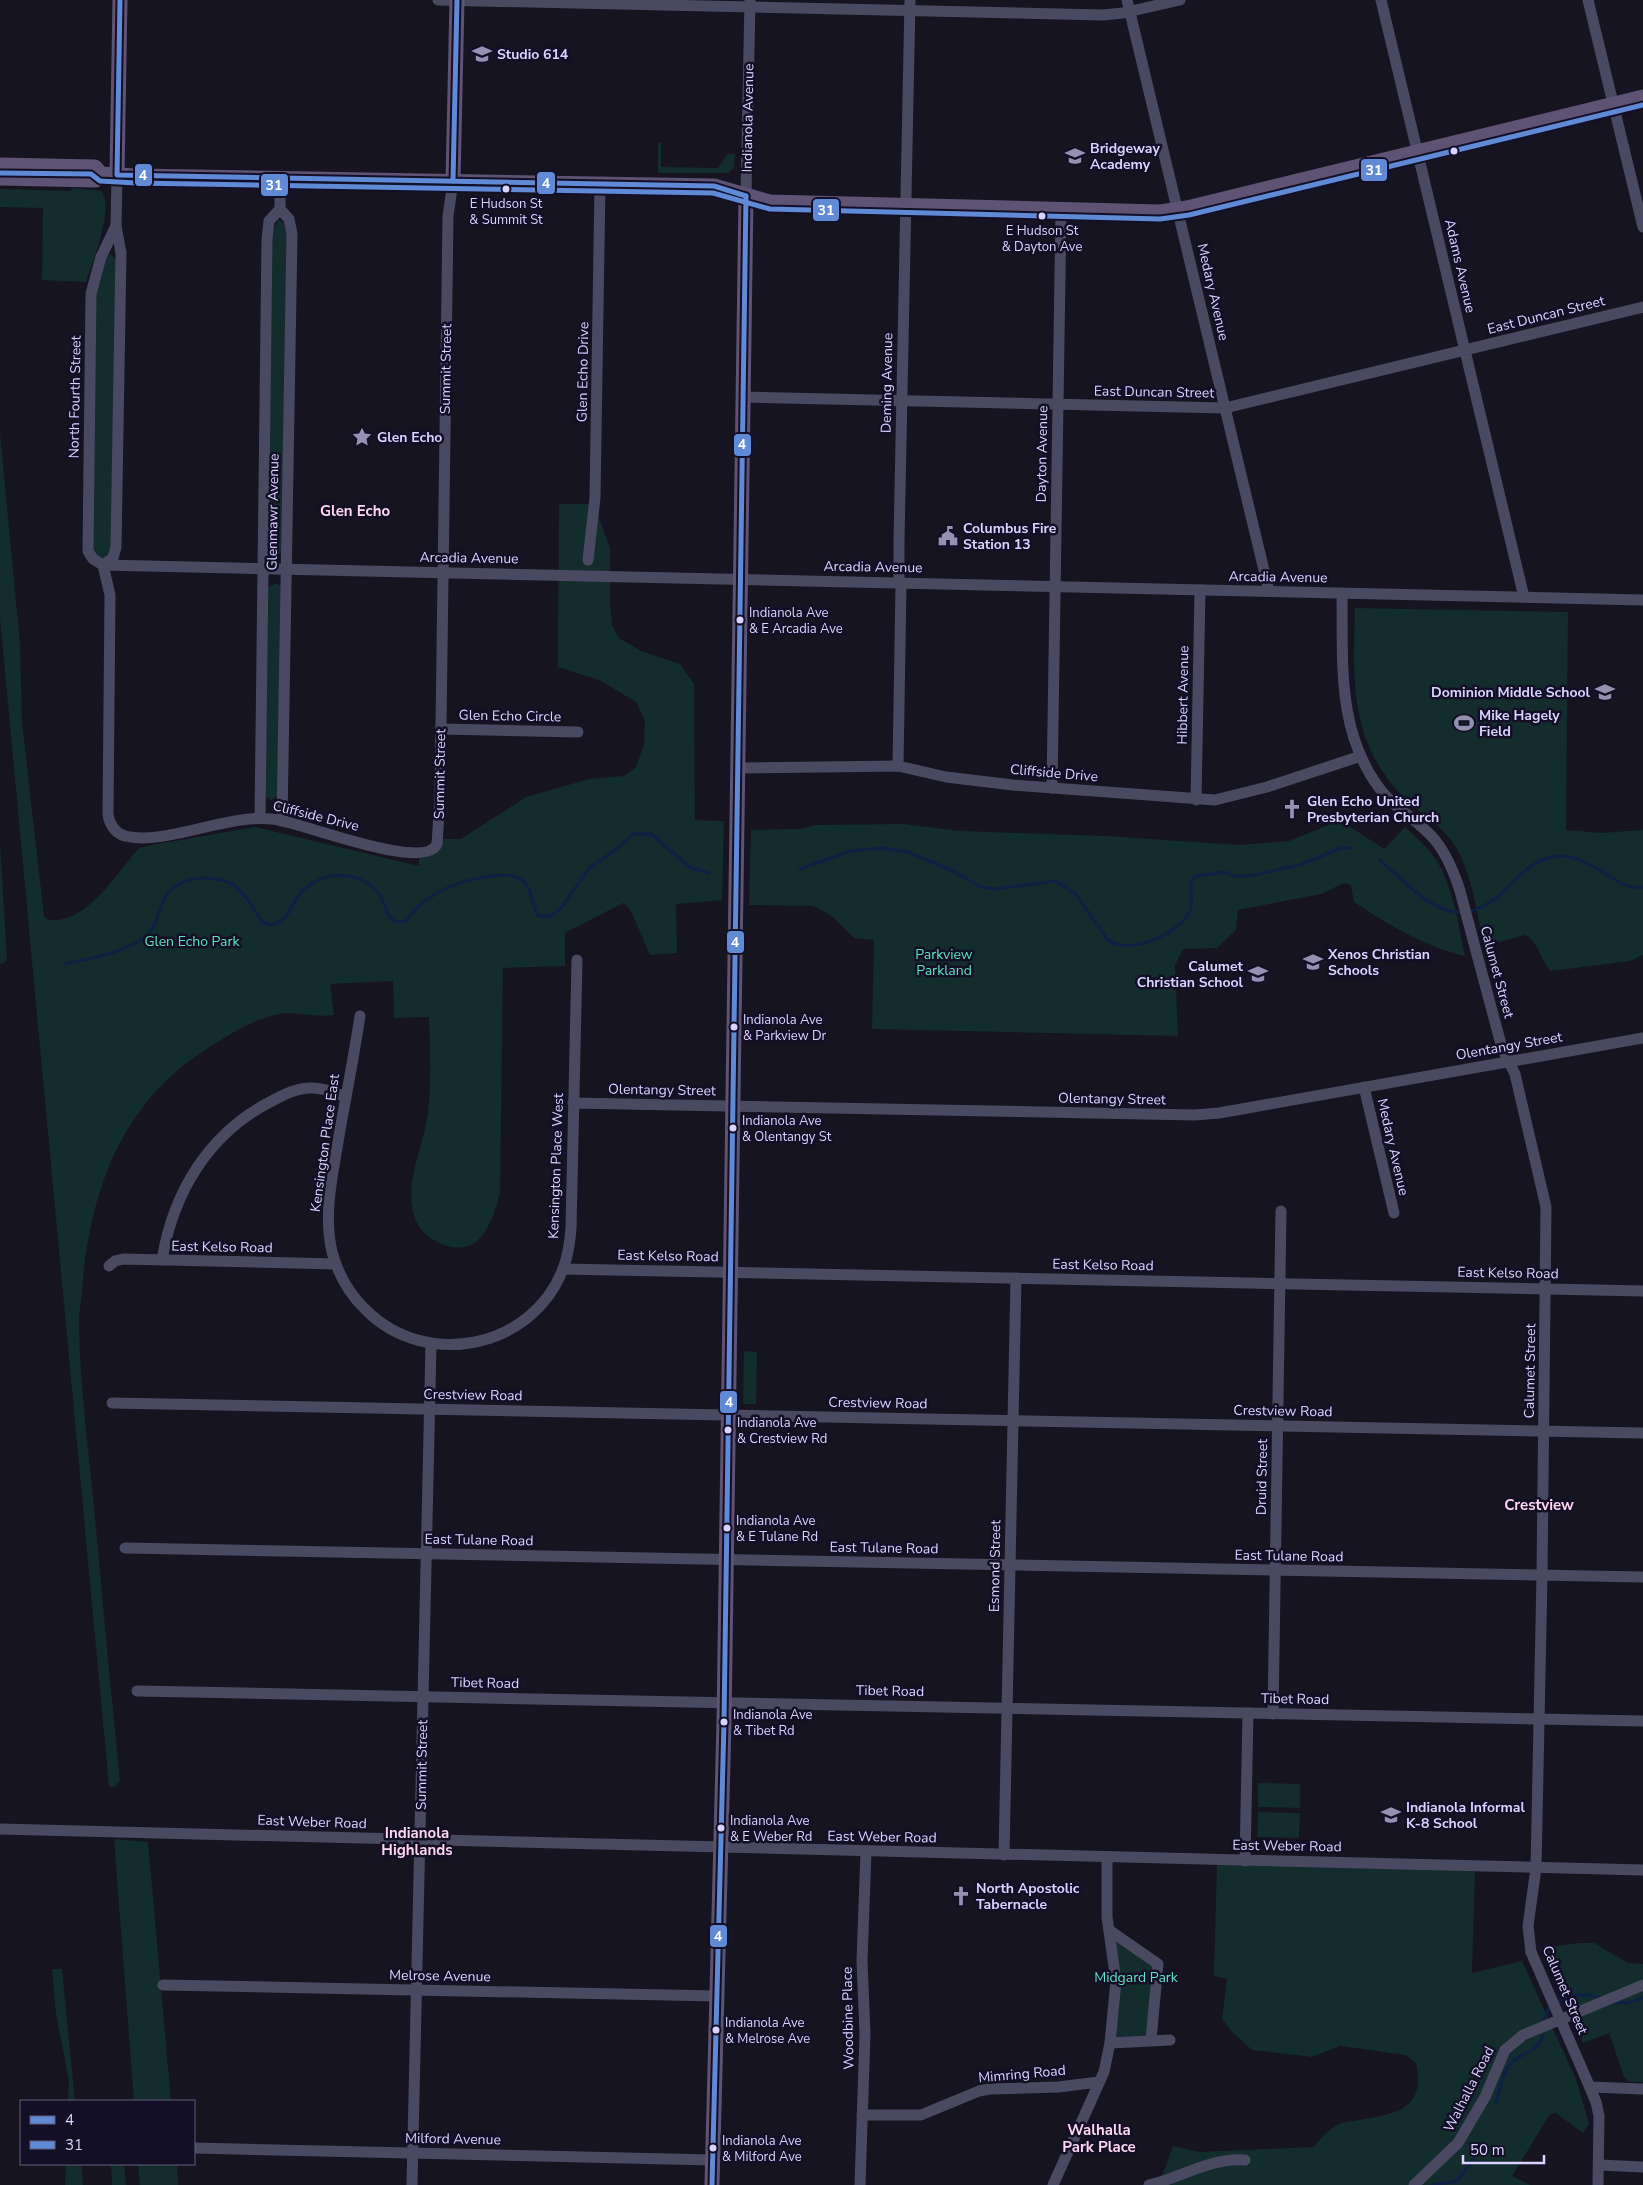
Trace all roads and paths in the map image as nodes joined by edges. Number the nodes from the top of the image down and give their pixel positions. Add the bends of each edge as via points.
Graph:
1 (120, 0) edge
2 (438, 0) edge
3 (457, 0) edge
4 (1127, 0) edge
5 (1180, 0) edge
6 (1381, 0) edge
7 (1588, 0) edge
8 (605, 2) edge
9 (750, 3) edge
10 (910, 5) edge
11 (1130, 12) junction
12 (1643, 97) edge
13 (1613, 104) junction
14 (1418, 152) junction
15 (0, 165) edge
16 (101, 174) junction
17 (117, 175) junction
18 (0, 178) edge
19 (280, 178) junction
20 (452, 181) junction
21 (600, 184) junction
22 (746, 196) junction
23 (906, 206) junction
24 (280, 209) junction
25 (1178, 210) junction
26 (1061, 211) junction
27 (116, 226) junction
28 (1643, 227) edge
29 (1643, 308) edge
30 (1465, 350) junction
31 (743, 397) junction
32 (902, 401) junction
33 (1058, 405) junction
34 (1225, 408) junction
35 (588, 560) dead end
36 (103, 565) junction
37 (263, 569) junction
38 (287, 569) junction
39 (443, 572) junction
40 (740, 579) junction
41 (900, 583) junction
42 (1056, 586) junction
43 (1200, 590) junction
44 (1268, 591) junction
45 (1342, 593) junction
46 (1524, 597) junction
47 (1643, 600) edge
48 (441, 729) junction
49 (578, 732) dead end
50 (1361, 756) junction
51 (898, 766) junction
52 (738, 768) junction
53 (1052, 788) junction
54 (1196, 800) junction
55 (260, 818) junction
56 (282, 820) junction
57 (112, 826) joint
58 (427, 853) joint
59 (577, 960) dead end
60 (360, 1016) dead end
61 (1643, 1038) edge
62 (1509, 1062) junction
63 (1364, 1087) junction
64 (346, 1097) junction
65 (574, 1103) junction
66 (733, 1106) junction
67 (1281, 1212) dead end
68 (1394, 1213) dead end
69 (162, 1260) junction
70 (336, 1264) junction
71 (109, 1266) dead end
72 (563, 1269) junction
73 (731, 1273) junction
74 (1016, 1278) junction
75 (1280, 1284) junction
76 (1546, 1289) junction
77 (1643, 1291) edge
78 (431, 1345) junction
79 (112, 1403) dead end
80 (431, 1410) junction
81 (729, 1416) junction
82 (1013, 1421) junction
83 (1278, 1426) junction
84 (1545, 1432) junction
85 (1643, 1434) edge
86 (125, 1548) dead end
87 (427, 1554) junction
88 (726, 1560) junction
89 (1010, 1565) junction
90 (1275, 1570) junction
91 (1542, 1576) junction
92 (1643, 1578) edge
93 (137, 1690) dead end
94 (424, 1696) junction
95 (724, 1702) junction
96 (1007, 1708) junction
97 (1248, 1713) junction
98 (1273, 1714) junction
99 (1539, 1719) junction
100 (1643, 1721) edge
101 (0, 1829) edge
102 (420, 1840) junction
103 (721, 1848) junction
104 (866, 1851) junction
105 (1004, 1854) junction
106 (1107, 1857) junction
107 (1245, 1860) junction
108 (1536, 1868) junction
109 (1643, 1870) edge
110 (1109, 1930) junction
111 (163, 1985) dead end
112 (1643, 1985) edge
113 (417, 1990) junction
114 (717, 1996) junction
115 (1151, 2040) junction
116 (1170, 2040) dead end
117 (1110, 2044) junction
118 (1100, 2082) junction
119 (1590, 2087) junction
120 (1643, 2089) edge
121 (862, 2115) junction
122 (195, 2148) edge
123 (413, 2153) junction
124 (712, 2160) junction
125 (1245, 2160) dead end
126 (1599, 2165) junction
127 (1643, 2167) edge
128 (412, 2185) edge
129 (712, 2185) edge
130 (860, 2185) edge
131 (1053, 2185) edge
132 (1149, 2185) edge
133 (1414, 2185) edge
134 (1598, 2185) edge

1 - 17 main road
2 - 3 street
3 - 8 street
3 - 20 main road, Summit Street
4 - 11 street, Medary Avenue
5 - 11 street
6 - 14 street, Adams Avenue
7 - 13 street
8 - 9 street
9 - 10 street
9 - 22 street, Indianola Avenue
10 - 11 street via 1103,15
10 - 23 street, Deming Avenue
11 - 25 street, Medary Avenue
12 - 13 main road
13 - 14 main road
13 - 28 street
14 - 25 main road
14 - 30 street, Adams Avenue
15 - 16 main road via 95,167
16 - 17 main road
16 - 18 main road via 96,180
17 - 19 main road
17 - 27 street, North Fourth Street
19 - 20 main road
19 - 24 street, Glenmawr Avenue
20 - 21 main road
20 - 39 street, Summit Street via 448,216
21 - 22 main road via 714,186
21 - 35 street, Glen Echo Drive via 595,498
22 - 23 main road via 770,202
22 - 31 main road, Indianola Avenue
23 - 26 main road
23 - 32 street, Deming Avenue
24 - 37 street, Glenmawr Avenue via 269,221 267,239
24 - 38 street, Glenmawr Avenue via 289,219 292,234
25 - 26 main road via 1143,213
25 - 34 street, Medary Avenue
26 - 33 street, Dayton Avenue
27 - 36 street, North Fourth Street via 120,253 116,547 113,558
27 - 36 street, North Fourth Street via 101,257 91,294 88,551 92,559
29 - 30 street, East Duncan Street
30 - 34 street, East Duncan Street
30 - 46 street, Adams Avenue
31 - 32 street, East Duncan Street
31 - 40 main road, Indianola Avenue
32 - 33 street, East Duncan Street
32 - 41 street, Deming Avenue
33 - 34 street, East Duncan Street
33 - 42 street, Dayton Avenue
34 - 44 street, Medary Avenue
36 - 37 street, Arcadia Avenue
36 - 57 street, North Fourth Street via 110,595 108,814
37 - 38 street, Arcadia Avenue
37 - 55 street, Glenmawr Avenue
38 - 39 street, Arcadia Avenue
38 - 56 street, Glenmawr Avenue
39 - 40 street, Arcadia Avenue
39 - 48 street, Summit Street
40 - 41 street, Arcadia Avenue
40 - 52 main road, Indianola Avenue
41 - 42 street, Arcadia Avenue
41 - 51 street, Deming Avenue
42 - 43 street, Arcadia Avenue
42 - 53 street, Dayton Avenue
43 - 44 street, Arcadia Avenue
43 - 54 street, Hibbert Avenue
44 - 45 street, Arcadia Avenue
45 - 46 street, Arcadia Avenue
45 - 50 street, Calumet Street via 1343,693
46 - 47 street, Arcadia Avenue
48 - 49 street, Glen Echo Circle
48 - 58 street, Summit Street via 439,838 435,849
50 - 54 street, Cliffside Drive via 1232,797
50 - 62 street, Calumet Street via 1384,793 1442,850 1460,891 1502,1048
51 - 52 street, Cliffside Drive
51 - 53 street, Cliffside Drive via 946,777
52 - 66 main road, Indianola Avenue
53 - 54 street, Cliffside Drive
55 - 56 street, Cliffside Drive
55 - 57 street, Cliffside Drive via 140,837 123,836
56 - 58 street, Cliffside Drive via 389,850
59 - 65 street, Kensington Place West
60 - 64 street, Kensington Place East
61 - 62 street, Olentangy Street
62 - 63 street, Olentangy Street
62 - 76 street, Calumet Street via 1515,1074 1544,1193
63 - 66 street, Olentangy Street via 1219,1112 1172,1115
63 - 68 street, Medary Avenue
64 - 69 street via 320,1088 302,1089 260,1107 228,1130 204,1157 184,1188 172,1216
64 - 70 street, Kensington Place East via 328,1208 329,1233
65 - 66 street, Olentangy Street
65 - 72 street, Kensington Place West via 571,1228
66 - 73 main road, Indianola Avenue
67 - 75 street, Druid Street
69 - 70 street, East Kelso Road
69 - 71 street, East Kelso Road via 119,1260
70 - 78 street, Kensington Place East via 351,1292 373,1317 400,1335
72 - 73 street, East Kelso Road
72 - 78 street, Kensington Place West via 544,1301 516,1326 482,1342
73 - 74 street, East Kelso Road
73 - 81 main road, Indianola Avenue
74 - 75 street, East Kelso Road
74 - 82 street, Esmond Street
75 - 76 street, East Kelso Road
75 - 83 street, Druid Street
76 - 77 street, East Kelso Road
76 - 84 street, Calumet Street
78 - 80 street, Summit Street
79 - 80 street, Crestview Road
80 - 81 street, Crestview Road
80 - 87 street, Summit Street
81 - 82 street, Crestview Road
81 - 88 main road, Indianola Avenue
82 - 83 street, Crestview Road
82 - 89 street, Esmond Street
83 - 84 street, Crestview Road
83 - 90 street, Druid Street
84 - 85 street, Crestview Road
84 - 91 street, Calumet Street
86 - 87 street, East Tulane Road
87 - 88 street, East Tulane Road
87 - 94 street, Summit Street
88 - 89 street, East Tulane Road
88 - 95 main road, Indianola Avenue
89 - 90 street, East Tulane Road
89 - 96 street, Esmond Street
90 - 91 street, East Tulane Road
90 - 98 street, Druid Street
91 - 92 street, East Tulane Road
91 - 99 street, Calumet Street
93 - 94 street, Tibet Road
94 - 95 street, Tibet Road
94 - 102 street, Summit Street
95 - 96 street, Tibet Road
95 - 103 main road, Indianola Avenue
96 - 97 street, Tibet Road
96 - 105 street, Esmond Street
97 - 98 street, Tibet Road
97 - 107 street
98 - 99 street, Tibet Road
99 - 100 street, Tibet Road
99 - 108 street, Calumet Street
101 - 102 street, East Weber Road
102 - 103 street, East Weber Road
102 - 113 street, Summit Street
103 - 104 street, East Weber Road
103 - 114 main road, Indianola Avenue
104 - 105 street, East Weber Road
104 - 121 street, Woodbine Place
105 - 106 street, East Weber Road
106 - 107 street, East Weber Road
106 - 110 street
107 - 108 street, East Weber Road
108 - 109 street, East Weber Road
108 - 119 street, Calumet Street, bridge via 1529,1922 1531,1952
110 - 115 street via 1158,1964
110 - 117 street via 1116,1980
111 - 113 street, Melrose Avenue
112 - 133 street, Walhalla Road via 1523,2035 1505,2050 1485,2097 1458,2143
113 - 114 street, Melrose Avenue
113 - 123 street, Summit Street
114 - 124 main road, Indianola Avenue
115 - 116 street
115 - 117 street
117 - 118 street
118 - 121 street, Mimring Road via 990,2089 922,2115
118 - 131 street
119 - 120 street
119 - 126 street, Calumet Street via 1599,2116
121 - 130 street, Woodbine Place
122 - 123 street, Milford Avenue
123 - 124 street, Milford Avenue
123 - 128 street, Summit Street
124 - 129 main road, Indianola Avenue
125 - 132 street via 1193,2170
126 - 127 street
126 - 134 street, Calumet Street

